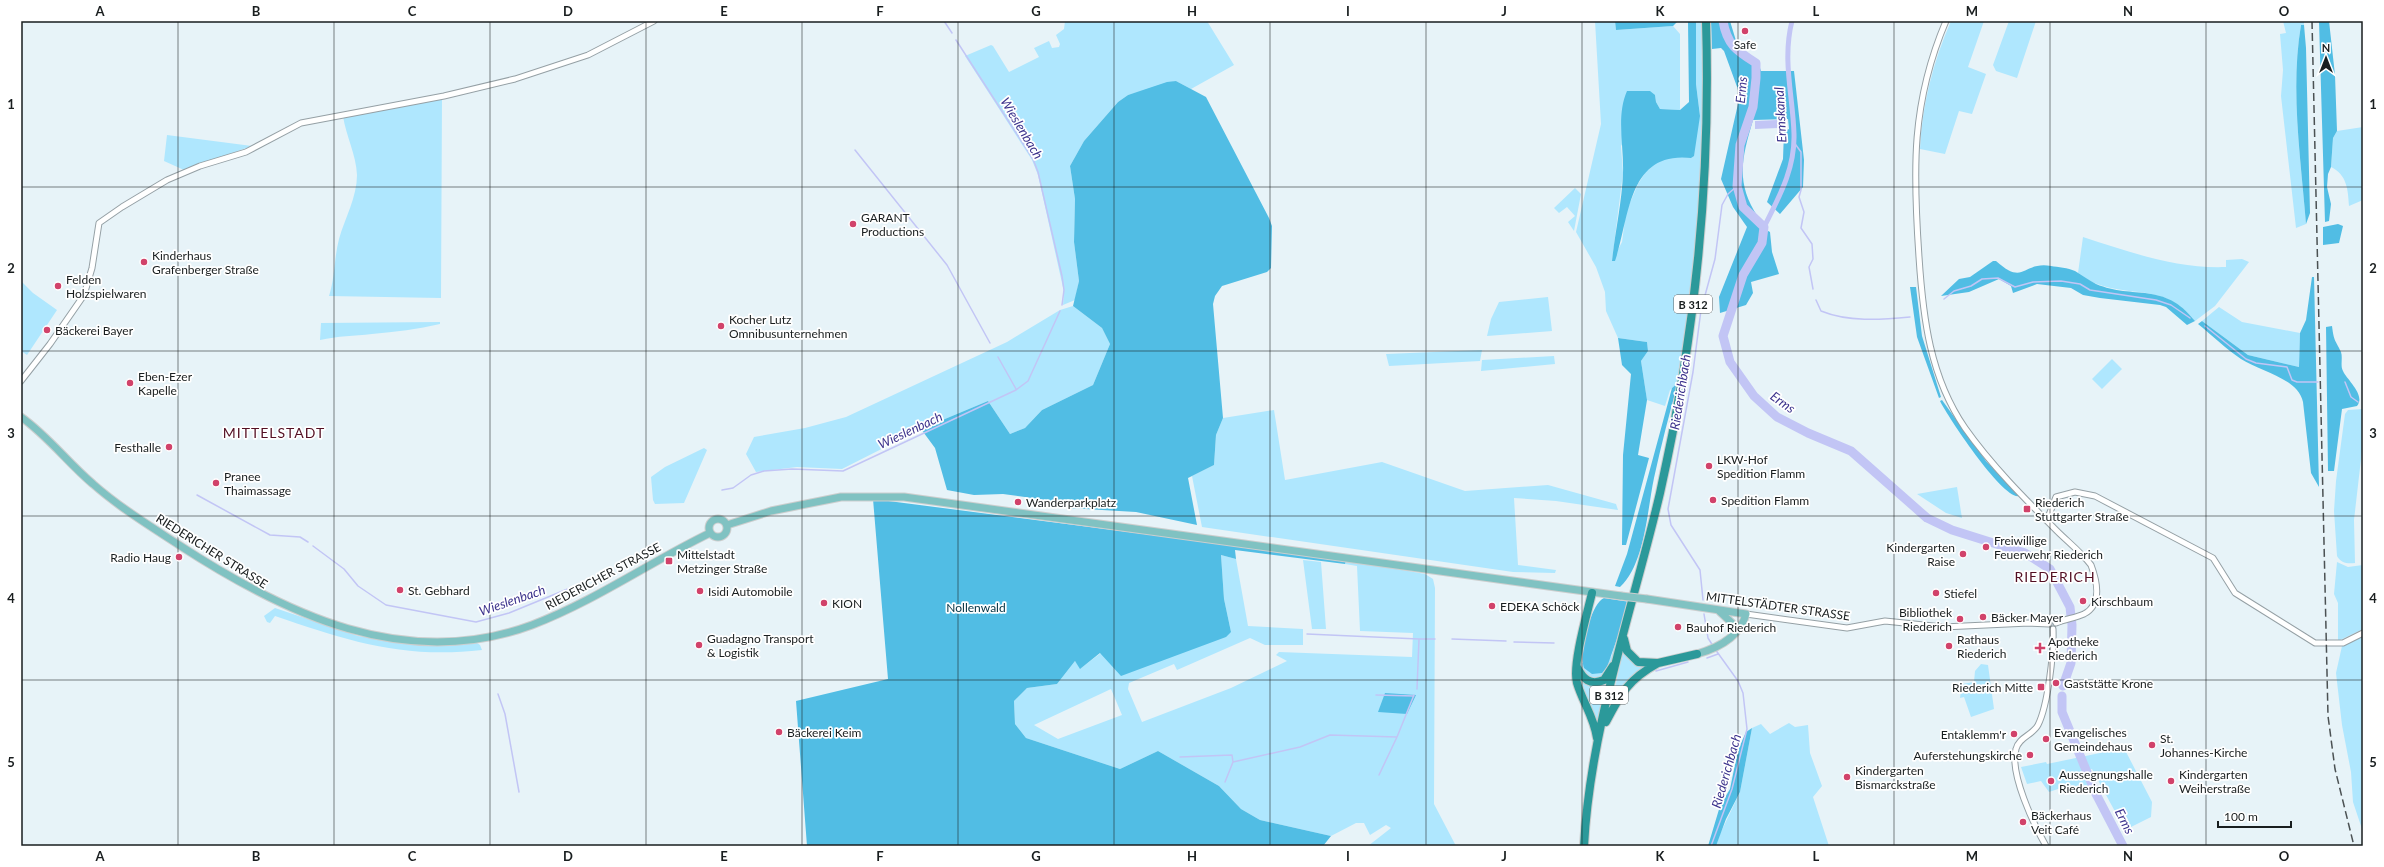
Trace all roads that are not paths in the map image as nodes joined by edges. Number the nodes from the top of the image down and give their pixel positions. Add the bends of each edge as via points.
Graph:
1 (654, 21) edge
2 (1706, 21) edge
3 (1946, 21) edge
4 (21, 381) edge
5 (21, 417) edge
6 (2047, 520) junction
7 (727, 525) junction
8 (710, 533) junction
9 (1592, 593) junction
10 (1718, 610) junction
11 (1737, 613) junction
12 (1746, 614) junction
13 (2056, 623) junction
14 (2049, 624) junction
15 (2053, 629) junction
16 (1734, 631) junction
17 (2363, 633) edge
18 (1624, 637) junction
19 (1730, 638) junction
20 (1620, 654) junction
21 (1697, 654) joint
22 (1658, 663) junction
23 (1577, 666) junction
24 (1599, 739) junction
25 (1584, 846) edge
26 (2046, 846) edge

1 - 4 street via 588,55 547,69 444,96 301,123 246,152 185,172 122,206 100,223 84,295
2 - 18 highway, B 312 via 1706,159 1692,312 1667,463
3 - 6 street via 1926,77 1918,120 1914,166 1916,219 1931,353 1945,396 1976,443
5 - 8 main road, RIEDERICHER STRASSE via 93,485 230,577 311,618 395,640 471,640 532,625 565,611
6 - 13 street via 2086,560 2097,584 2095,603 2087,612
6 - 17 street via 2056,497 2075,492 2095,496 2213,558 2235,593 2315,643 2343,643
7 - 8 main road via 727,531 723,536 716,537
7 - 8 main road via 721,520 713,520 709,527
7 - 9 main road, MITTELSTÄDTER STRASSE via 771,511 841,497 904,497
9 - 10 main road, MITTELSTÄDTER STRASSE, bridge
9 - 23 highway
10 - 11 main road, MITTELSTÄDTER STRASSE
10 - 16 main road via 1732,623
11 - 12 main road, MITTELSTÄDTER STRASSE
11 - 16 main road
12 - 14 street, MITTELSTÄDTER STRASSE via 1845,628 1885,621 1943,627
12 - 19 main road via 1740,628
13 - 14 street via 2052,621
13 - 15 street via 2056,628
14 - 15 street
15 - 26 street via 2051,666 2041,716 2036,728 2018,743 2015,760 2030,816
16 - 19 main road
18 - 20 highway, B 312
18 - 22 highway via 1625,646 1638,662
19 - 21 main road
20 - 23 highway via 1608,677 1598,682 1584,678
20 - 24 highway, B 312
21 - 22 highway
22 - 24 highway via 1635,677 1624,689
23 - 24 highway via 1577,683 1593,716
24 - 25 highway, B 312

